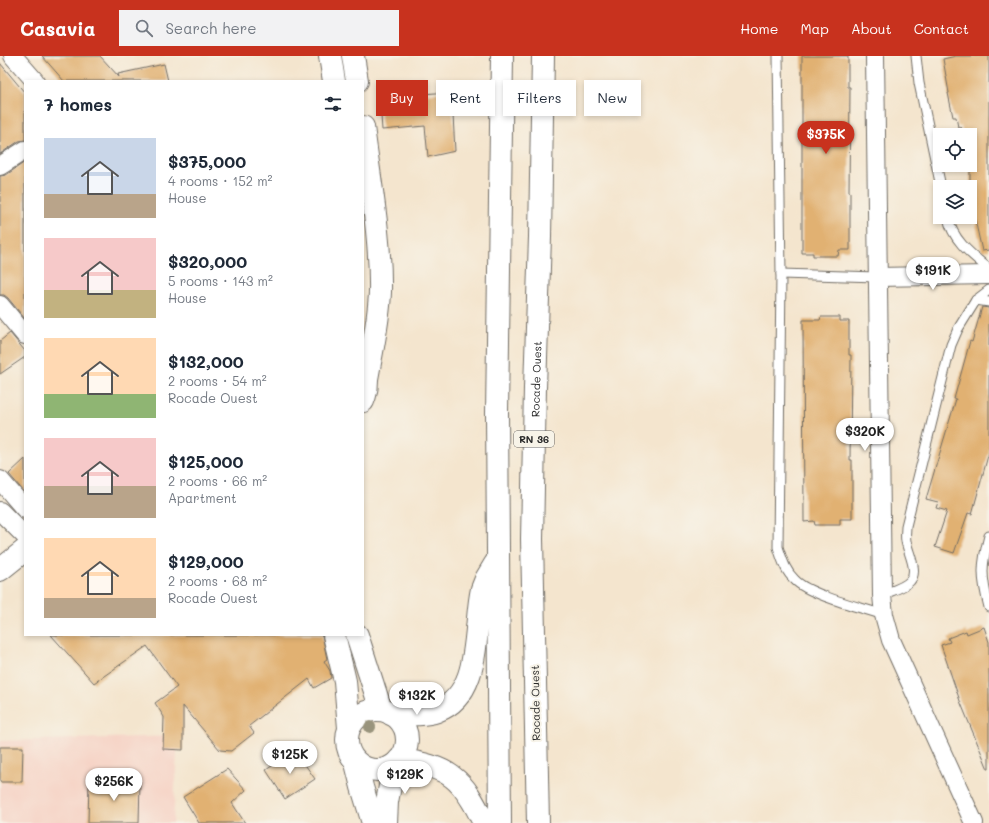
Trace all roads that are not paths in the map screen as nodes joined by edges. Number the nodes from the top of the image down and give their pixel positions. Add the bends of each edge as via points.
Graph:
1 (13, 56) edge
2 (330, 56) edge
3 (353, 56) edge
4 (502, 56) edge
5 (543, 56) edge
6 (778, 56) edge
7 (875, 56) edge
8 (916, 56) edge
9 (34, 80) edge
10 (334, 80) edge
11 (357, 80) edge
12 (364, 134) edge
13 (24, 151) edge
14 (0, 166) edge
15 (940, 180) edge
16 (949, 224) edge
17 (987, 267) edge
18 (782, 274) junction
19 (877, 277) junction
20 (989, 290) edge
21 (976, 300) junction
22 (989, 302) edge
23 (0, 305) edge
24 (24, 334) edge
25 (365, 372) edge
26 (364, 399) edge
27 (0, 480) edge
28 (24, 508) edge
29 (0, 511) edge
30 (24, 535) edge
31 (989, 536) edge
32 (24, 551) edge
33 (497, 562) junction
34 (0, 570) edge
35 (882, 595) junction
36 (989, 608) edge
37 (884, 615) junction
38 (334, 636) edge
39 (357, 636) edge
40 (386, 712) junction
41 (349, 728) junction
42 (396, 762) junction
43 (356, 763) junction
44 (373, 823) edge
45 (386, 823) edge
46 (484, 823) edge
47 (500, 823) edge
48 (538, 823) edge
49 (974, 823) edge

1 - 9 street
2 - 10 main road
3 - 11 main road
4 - 33 main road
5 - 48 main road, Rocade Ouest / RN 36 via 532,539
6 - 18 lane
7 - 19 street
8 - 15 lane via 919,83
12 - 25 main road via 377,230 380,291
13 - 14 street
16 - 17 lane via 959,242
17 - 19 street
18 - 19 lane
18 - 37 lane via 778,547 784,565 795,580 811,591
19 - 35 street
20 - 21 lane
21 - 22 lane
21 - 35 lane via 952,345 906,526 906,543 913,574 910,581
23 - 24 street
25 - 26 main road
27 - 28 street
29 - 30 street
31 - 36 lane via 983,559 983,584
32 - 34 main road
33 - 40 main road via 482,589 471,671 459,696 449,705 423,714
33 - 47 main road
35 - 37 street
37 - 49 street via 891,640
38 - 41 main road via 345,681
39 - 40 main road
40 - 41 main road via 371,710 354,720
40 - 42 main road via 401,723 406,735 404,753
41 - 43 main road via 346,737 347,747
42 - 43 main road via 386,768 371,770
42 - 45 main road via 388,796
42 - 46 main road via 432,766 446,772 469,793
43 - 44 main road

